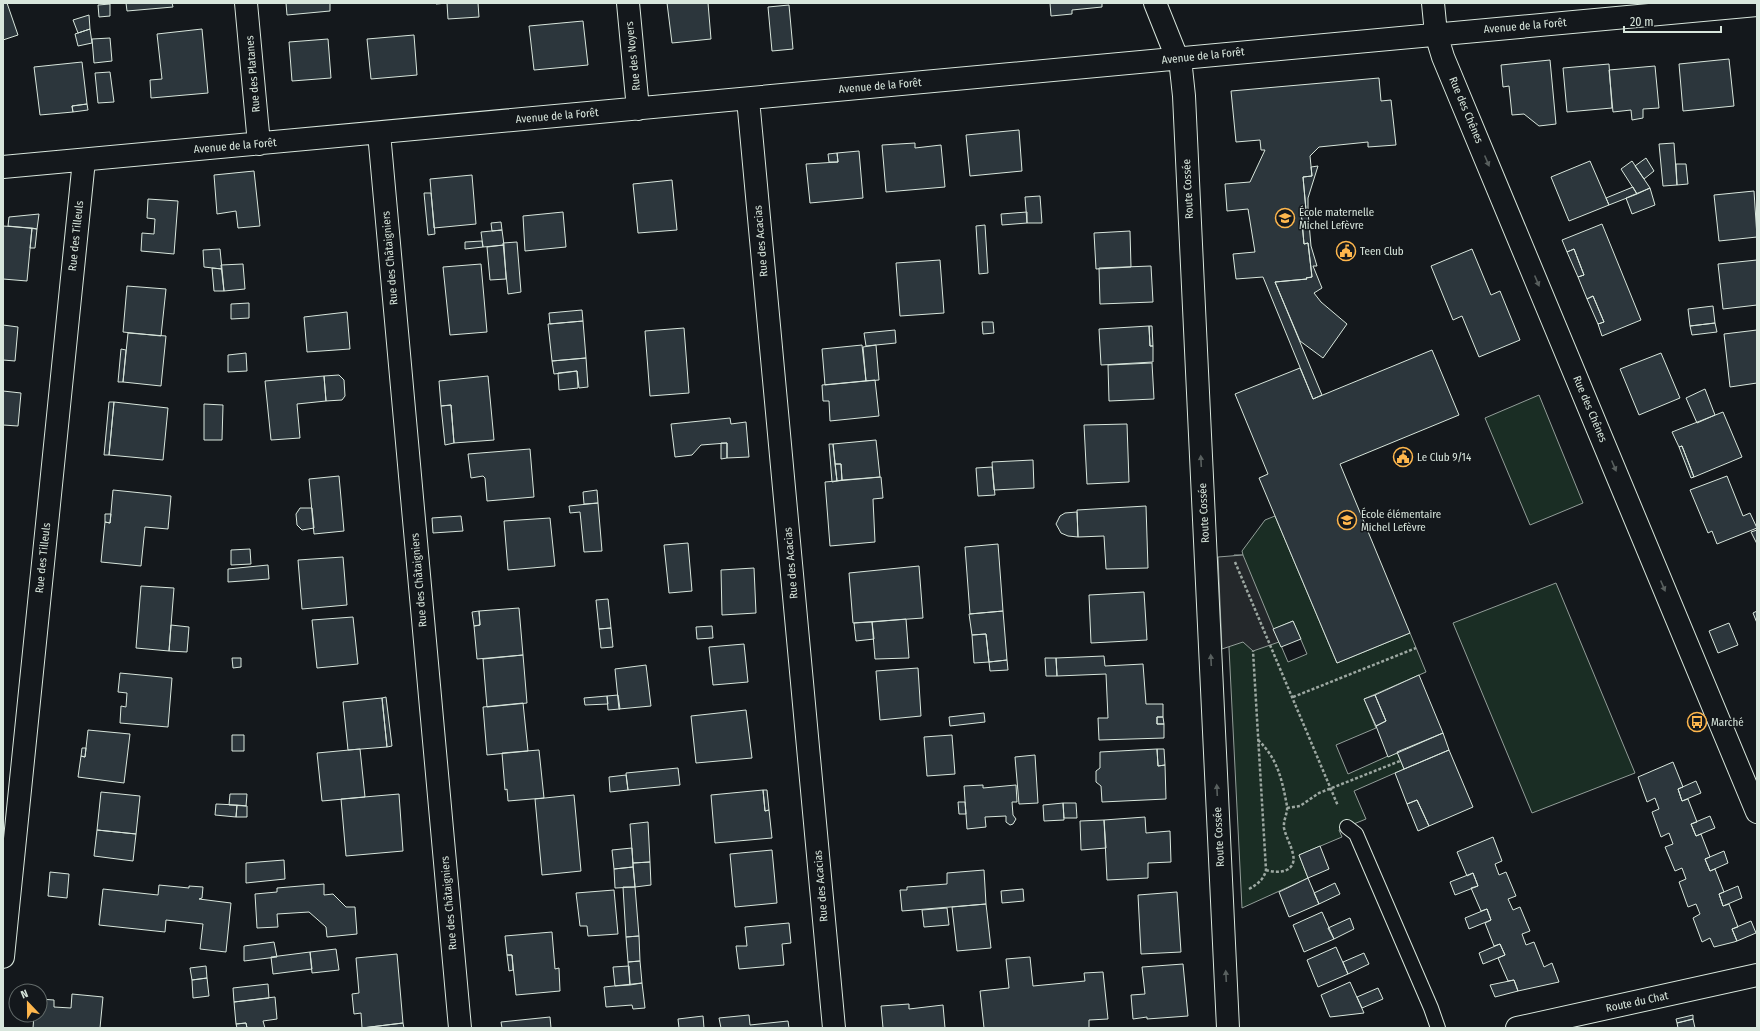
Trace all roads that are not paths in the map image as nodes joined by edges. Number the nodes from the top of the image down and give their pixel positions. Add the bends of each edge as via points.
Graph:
1 (246, 3) edge
2 (628, 3) edge
3 (1155, 3) edge
4 (1433, 3) edge
5 (1757, 5) edge
6 (1436, 34) junction
7 (1177, 58) junction
8 (748, 99) junction
9 (638, 109) junction
10 (378, 133) junction
11 (259, 144) junction
12 (84, 160) junction
13 (3, 167) edge
14 (1757, 812) edge
15 (1347, 827) road end
16 (3, 957) edge
17 (1757, 976) edge
18 (1228, 1022) edge
19 (460, 1028) edge
20 (834, 1028) edge
21 (1438, 1028) edge
22 (1517, 1028) edge

1 - 11 street, Rue des Platanes
2 - 9 street, Rue des Noyers
3 - 7 street, Route Cossée
4 - 6 street, Rue des Chênes
5 - 6 street, Avenue de la Forêt
6 - 7 street, Avenue de la Forêt
6 -> 14 street, Rue des Chênes via 1443,57
7 - 8 street, Avenue de la Forêt
18 -> 7 street, Route Cossée via 1184,113 1182,76
8 - 9 street, Avenue de la Forêt
8 - 20 street, Rue des Acacias
9 - 10 street, Avenue de la Forêt
10 - 11 street, Avenue de la Forêt
10 - 19 street, Rue des Châtaigniers
11 - 12 street, Avenue de la Forêt
12 - 13 street, Avenue de la Forêt
12 - 16 street, Rue des Tilleuls
15 - 21 lane via 1356,834
17 - 22 street, Route du Chat

